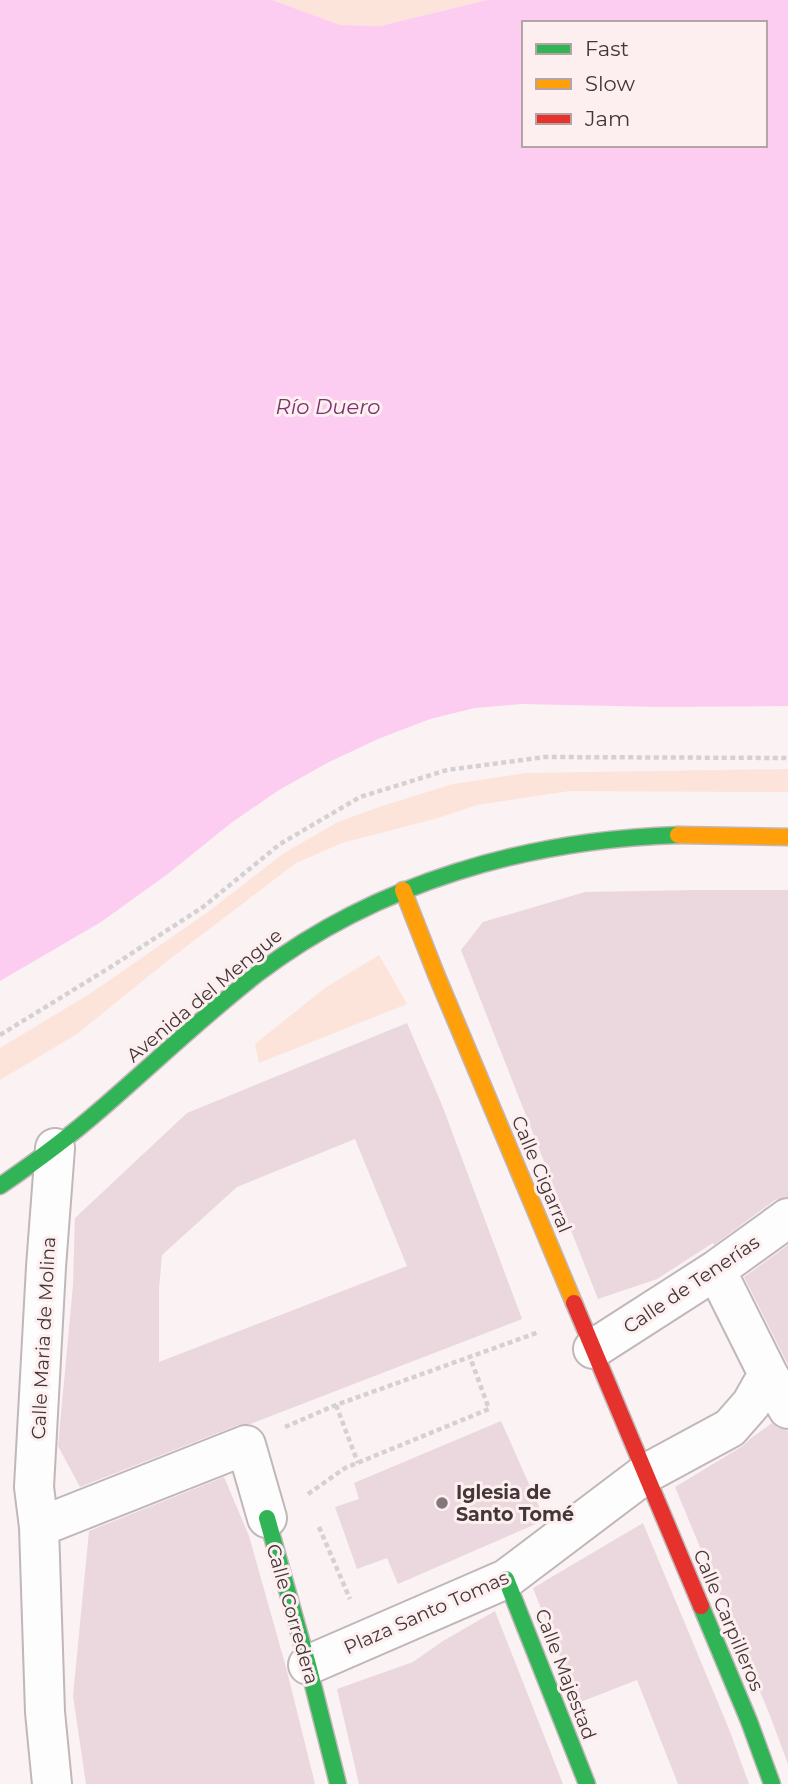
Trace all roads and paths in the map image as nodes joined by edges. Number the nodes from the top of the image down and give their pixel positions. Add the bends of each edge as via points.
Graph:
1 (788, 758) edge
2 (788, 837) edge
3 (403, 890) junction
4 (0, 1035) edge
5 (55, 1148) junction
6 (0, 1186) edge
7 (788, 1218) edge
8 (716, 1270) junction
9 (586, 1333) junction
10 (470, 1357) junction
11 (768, 1374) junction
12 (336, 1405) junction
13 (788, 1409) edge
14 (281, 1429) dead end
15 (358, 1462) junction
16 (645, 1474) junction
17 (306, 1496) dead end
18 (267, 1518) joint
19 (317, 1521) dead end
20 (38, 1527) junction
21 (506, 1579) junction
22 (355, 1610) dead end
23 (308, 1665) junction
24 (52, 1784) edge
25 (338, 1784) edge
26 (587, 1784) edge
27 (772, 1784) edge

1 - 4 path via 545,757 447,770 360,797 280,844 203,907
2 - 3 street, Avenida del Mengue via 643,836 577,844 478,864
3 - 5 street, Avenida del Mengue via 285,952
3 - 9 street, Calle Cigarral
5 - 6 street, Avenida del Mengue
5 - 20 street, Calle Maria de Molina via 34,1487
7 - 8 street, Calle de Tenerías
8 - 9 street, Calle de Tenerías
8 - 11 street
9 - 10 path
9 - 16 street, Calle Cigarral
10 - 12 path
10 - 15 path via 489,1409
11 - 13 street
11 - 16 street, Plaza Santo Tomas via 730,1428
12 - 14 path
12 - 15 path
15 - 17 path
16 - 21 street, Plaza Santo Tomas
16 - 27 street, Calle Carpilleros
18 - 20 street, Calle Corredera via 246,1445
18 - 23 street, Calle Corredera
19 - 22 path
20 - 24 street, Calle Maria de Molina
21 - 23 street, Plaza Santo Tomas
21 - 26 street, Calle Majestad
23 - 25 street, Calle Corredera

